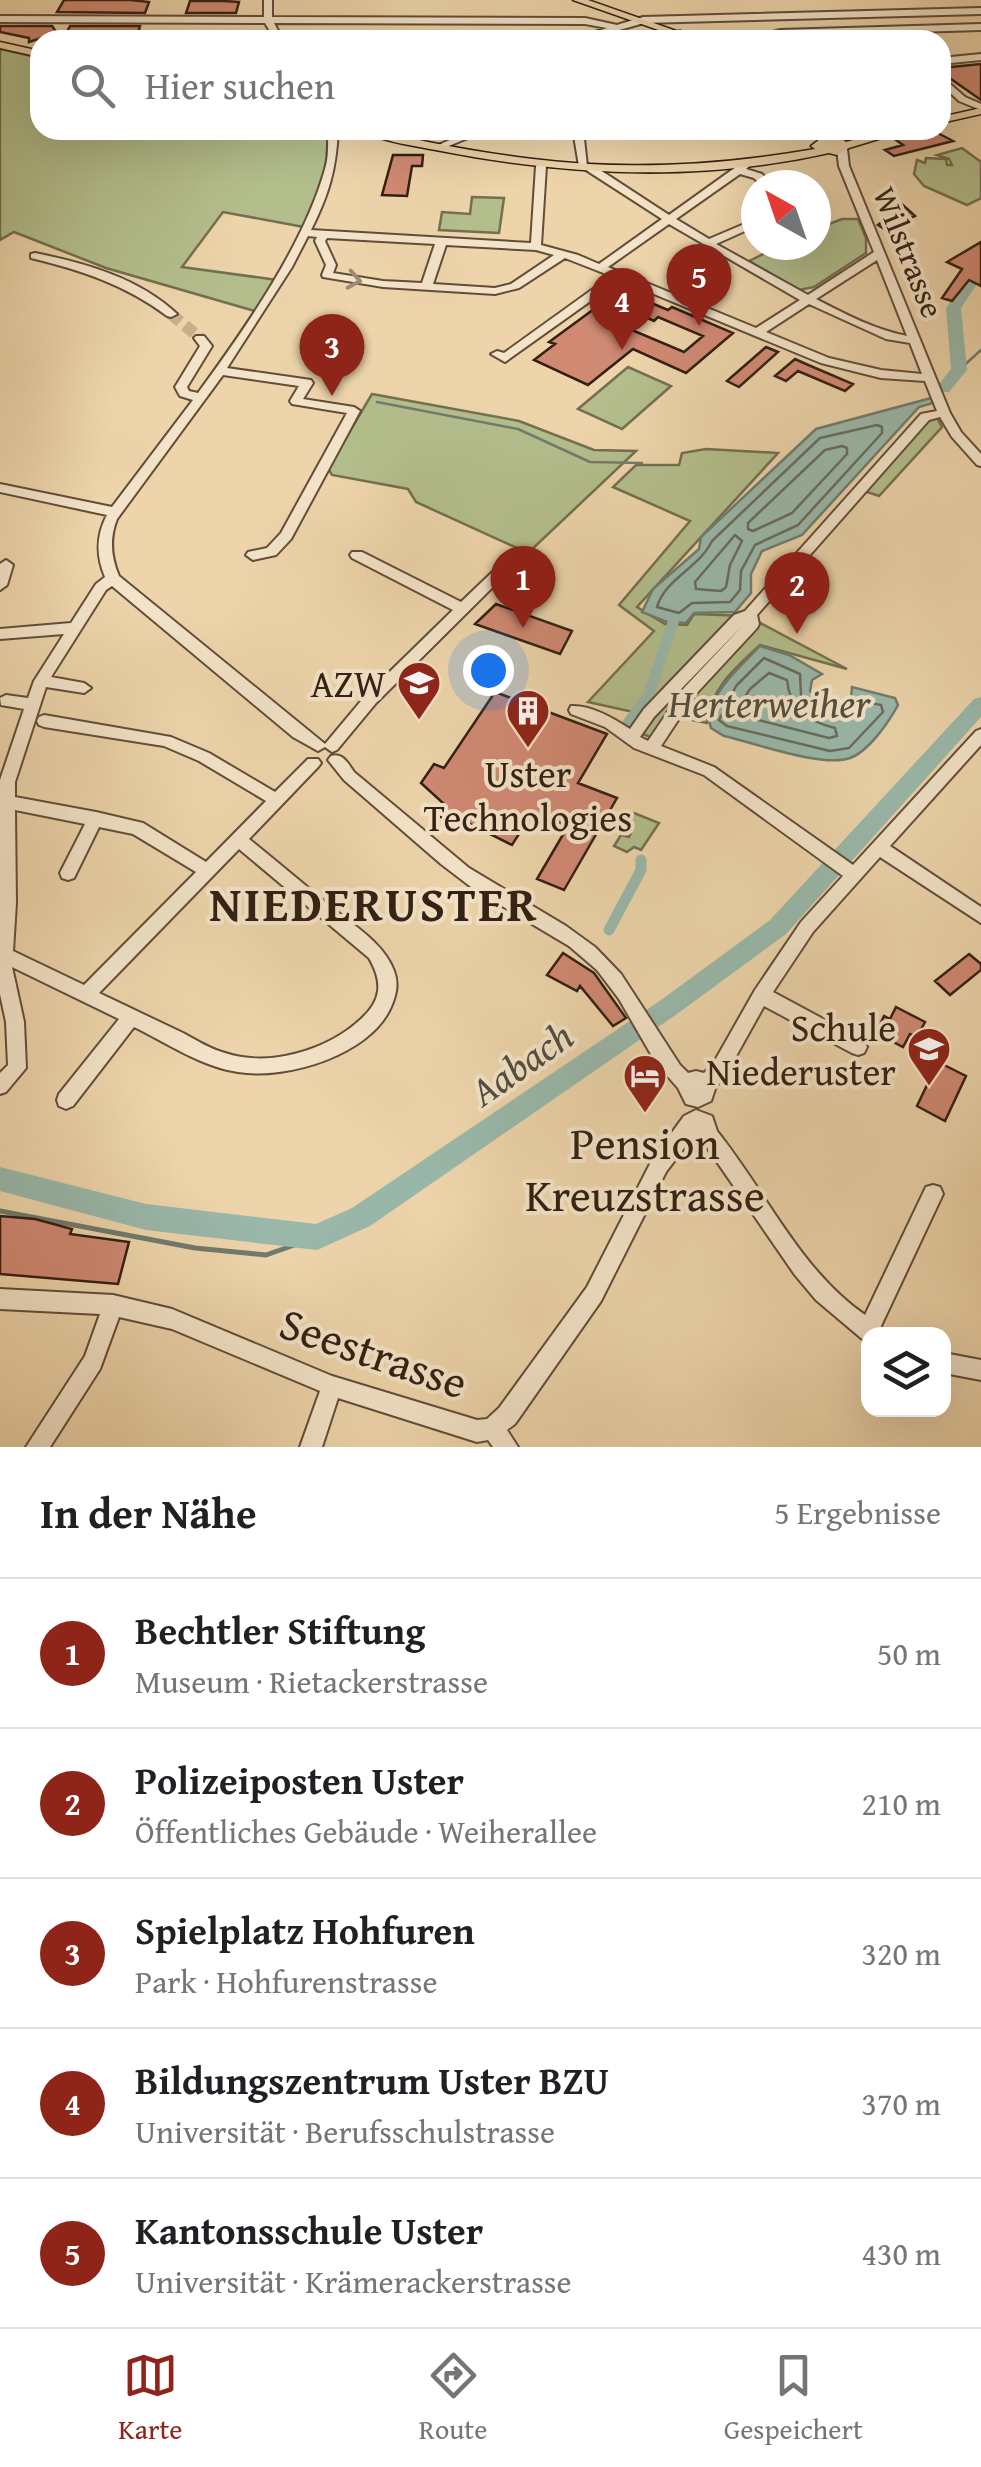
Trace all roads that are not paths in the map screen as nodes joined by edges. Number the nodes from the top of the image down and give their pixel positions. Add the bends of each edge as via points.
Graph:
1 (268, 0) edge
2 (578, 0) edge
3 (741, 5) dead end
4 (981, 11) edge
5 (856, 14) junction
6 (748, 15) junction
7 (0, 19) edge
8 (764, 19) junction
9 (268, 20) junction
10 (362, 20) junction
11 (639, 20) junction
12 (615, 27) junction
13 (981, 27) edge
14 (904, 29) joint
15 (273, 30) edge
16 (361, 30) edge
17 (609, 30) edge
18 (668, 30) edge
19 (772, 30) edge
20 (862, 30) joint
21 (0, 44) edge
22 (30, 50) edge
23 (981, 57) edge
24 (951, 60) edge
25 (951, 90) edge
26 (964, 104) junction
27 (981, 109) edge
28 (951, 112) edge
29 (951, 116) edge
30 (334, 140) edge
31 (405, 140) edge
32 (419, 140) edge
33 (456, 140) edge
34 (580, 140) edge
35 (829, 143) edge
36 (441, 146) junction
37 (541, 166) junction
38 (587, 166) junction
39 (744, 168) junction
40 (748, 170) edge
41 (670, 220) junction
42 (741, 229) edge
43 (305, 233) junction
44 (323, 235) junction
45 (441, 243) junction
46 (709, 243) junction
47 (536, 247) junction
48 (880, 253) junction
49 (564, 254) junction
50 (35, 256) dead end
51 (600, 268) junction
52 (620, 276) junction
53 (426, 288) junction
54 (808, 298) junction
55 (170, 314) tunnel mouth
56 (757, 333) junction
57 (200, 338) dead end
58 (916, 341) junction
59 (497, 354) dead end
60 (220, 371) junction
61 (931, 378) junction
62 (202, 398) junction
63 (944, 413) junction
64 (978, 459) edge
65 (0, 488) edge
66 (114, 512) junction
67 (254, 554) dead end
68 (357, 555) dead end
69 (509, 564) dead end
70 (6, 565) dead end
71 (114, 579) junction
72 (0, 585) edge
73 (463, 609) junction
74 (750, 614) junction
75 (72, 628) junction
76 (0, 634) edge
77 (40, 680) junction
78 (84, 688) dead end
79 (6, 702) dead end
80 (31, 704) junction
81 (576, 710) dead end
82 (44, 721) dead end
83 (981, 734) edge
84 (632, 739) junction
85 (652, 749) junction
86 (323, 755) junction
87 (276, 799) junction
88 (6, 802) junction
89 (96, 818) junction
90 (236, 838) junction
91 (878, 846) junction
92 (840, 866) junction
93 (206, 870) junction
94 (68, 873) dead end
95 (981, 916) edge
96 (2, 954) edge
97 (761, 995) junction
98 (85, 996) junction
99 (130, 1020) junction
100 (858, 1047) dead end
101 (0, 1086) edge
102 (696, 1088) junction
103 (66, 1100) dead end
104 (698, 1129) junction
105 (932, 1194) dead end
106 (0, 1298) edge
107 (113, 1305) junction
108 (864, 1327) edge
109 (873, 1327) edge
110 (951, 1364) edge
111 (981, 1370) edge
112 (332, 1386) junction
113 (492, 1430) junction
114 (37, 1447) edge
115 (311, 1447) edge
116 (507, 1447) edge

1 - 9 street
2 - 11 main road
3 - 6 street
4 - 5 street
5 - 8 street
5 - 20 street
6 - 8 street
6 - 11 street
7 - 9 street
8 - 19 street
9 - 10 street
9 - 15 street
10 - 12 street via 585,20
10 - 16 street
11 - 12 street
11 - 18 main road
12 - 17 street
13 - 14 street
14 - 20 street
21 - 22 main road
23 - 24 street
25 - 26 street
26 - 27 main road
26 - 28 main road
27 - 29 main road
30 - 43 street via 330,180
31 - 37 main road
32 - 36 main road
33 - 36 street
34 - 38 street
35 - 38 main road via 712,163
35 - 39 main road
35 - 48 street, Wilstrasse
36 - 38 main road
37 - 38 main road
37 - 47 street
38 - 39 main road
38 - 41 street
39 - 40 street
39 - 41 street
41 - 46 street
41 - 51 street
42 - 46 street
43 - 44 street
43 - 60 street
44 - 45 street
44 -> 53 street via 327,275
45 - 47 street
45 - 53 street
46 - 54 street
47 - 49 street
48 - 54 street
48 - 58 street, Wilstrasse
49 - 51 street
49 - 53 street via 509,290
50 - 55 street via 133,288
51 - 52 street
52 - 56 street
52 - 59 street via 505,358
54 - 56 street
54 - 58 street via 896,341
56 - 61 street via 852,370
57 - 62 street via 204,356 181,387
58 - 61 street, Wilstrasse
60 - 62 street
60 - 67 street via 307,383 296,401 354,411 286,536 271,552
61 - 63 street, Wilstrasse
62 - 66 street
63 - 64 street, Wilstrasse
63 - 74 street via 925,418
65 - 66 street
66 - 71 street via 105,531
68 - 73 street
69 - 73 street
70 - 72 street
71 - 75 street via 100,587
71 - 86 street
73 - 86 street
74 - 84 street via 739,618
74 - 85 street via 752,624 689,692
75 - 76 street
75 - 77 street
77 - 78 street
77 - 80 street
79 - 80 street
80 - 88 street via 10,763
81 - 84 street
82 - 87 street via 166,741
83 - 91 street
84 - 85 street
85 - 92 street via 709,771
86 - 87 street
86 - 102 street via 480,884 584,948 622,986 672,1072
87 - 90 street
88 - 89 street
88 - 96 street
89 - 93 street via 137,828
89 - 94 street
90 - 93 street
90 - 99 street via 381,960 390,979 384,1006 369,1025 332,1048 270,1066 222,1061
91 - 92 street
91 - 95 street
92 - 97 street
93 - 98 street
96 - 98 street
96 - 101 street via 18,1044 17,1068
97 - 100 street
97 - 102 street via 719,1070
98 - 99 street
99 - 103 street
102 - 104 street
104 - 108 street via 800,1266
104 - 113 street, Seestrasse via 667,1151 594,1294
105 - 109 street
106 - 107 street, Seestrasse
107 - 112 street, Seestrasse via 172,1319
107 - 114 street via 94,1362
110 - 111 street
112 - 113 street, Seestrasse
112 - 115 street
113 - 116 street

